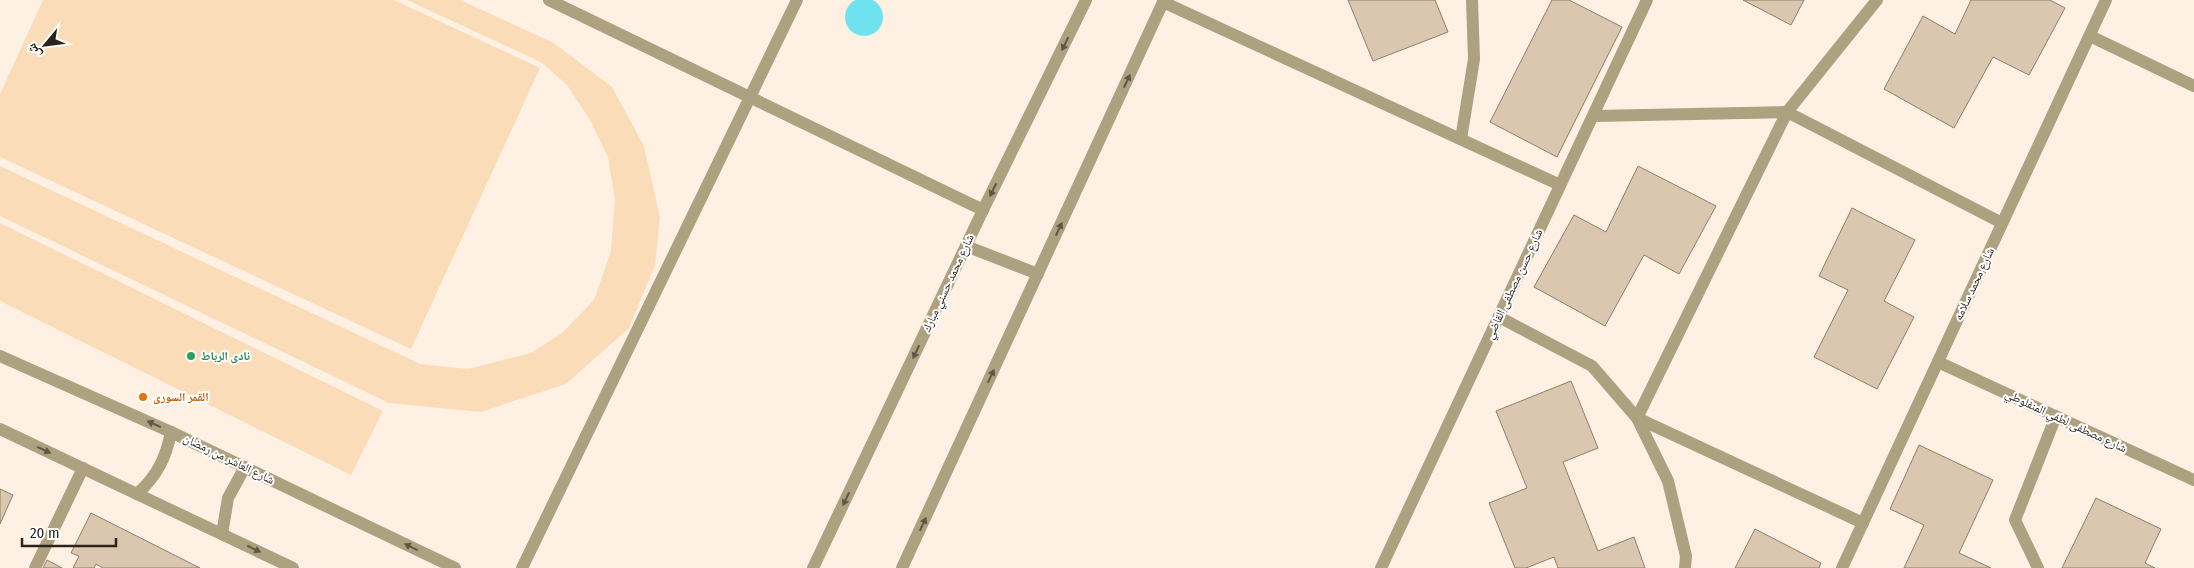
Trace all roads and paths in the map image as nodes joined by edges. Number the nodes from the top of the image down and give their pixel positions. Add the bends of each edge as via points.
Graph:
1 (549, 0) edge
2 (797, 0) edge
3 (1086, 0) edge
4 (1472, 0) edge
5 (1647, 0) edge
6 (1877, 0) edge
7 (2106, 0) edge
8 (1164, 1) edge
9 (2090, 36) junction
10 (2194, 86) edge
11 (750, 97) junction
12 (1786, 112) junction
13 (1594, 116) junction
14 (1461, 139) junction
15 (1560, 186) junction
16 (983, 210) junction
17 (2002, 223) junction
18 (966, 246) junction
19 (1038, 274) junction
20 (1499, 317) junction
21 (0, 356) edge
22 (1938, 362) junction
23 (2056, 416) junction
24 (1637, 418) junction
25 (0, 429) edge
26 (171, 432) junction
27 (245, 467) junction
28 (82, 468) junction
29 (2194, 480) edge
30 (137, 494) junction
31 (1863, 523) junction
32 (222, 534) junction
33 (35, 568) edge
34 (293, 568) edge
35 (455, 568) edge
36 (522, 568) edge
37 (813, 568) edge
38 (902, 568) edge
39 (1381, 568) edge
40 (1685, 568) edge
41 (1842, 568) edge
42 (2038, 568) edge

1 - 11 street
2 - 11 street
3 -> 16 street, شارع محمد حسني مبارك
4 - 14 street via 1474,59
5 - 13 street, شارع حسن مصطفى القاضي
6 - 12 street
7 - 9 street, شارع محمد سلامه
8 - 14 street
19 -> 8 street
9 - 10 street
9 - 17 street, شارع محمد سلامه
11 - 16 street
11 - 36 street
12 - 13 street
12 - 17 street
12 - 24 street
13 - 15 street, شارع حسن مصطفى القاضي
14 - 15 street
15 - 20 street, شارع حسن مصطفى القاضي
16 - 18 street, شارع محمد حسني مبارك
17 - 22 street, شارع محمد سلامه
18 - 19 street
18 -> 37 street, شارع محمد حسني مبارك
38 -> 19 street
20 - 24 street via 1592,366
20 - 39 street, شارع حسن مصطفى القاضي
26 -> 21 street, شارع العاشر من رمضان
22 - 23 street, شارع مصطفى لطفي المنفلوطي
22 - 31 street, شارع محمد سلامه
23 - 29 street, شارع مصطفى لطفي المنفلوطي
23 - 42 street via 2015,520
24 - 31 street
24 - 40 street via 1668,481 1686,556
25 -> 28 street
26 - 27 street, شارع العاشر من رمضان
26 - 30 street via 161,467
27 - 32 street via 228,498
35 -> 27 street, شارع العاشر من رمضان
28 - 30 street
28 - 33 street
30 - 32 street
31 - 41 street, شارع محمد سلامه
32 -> 34 street

